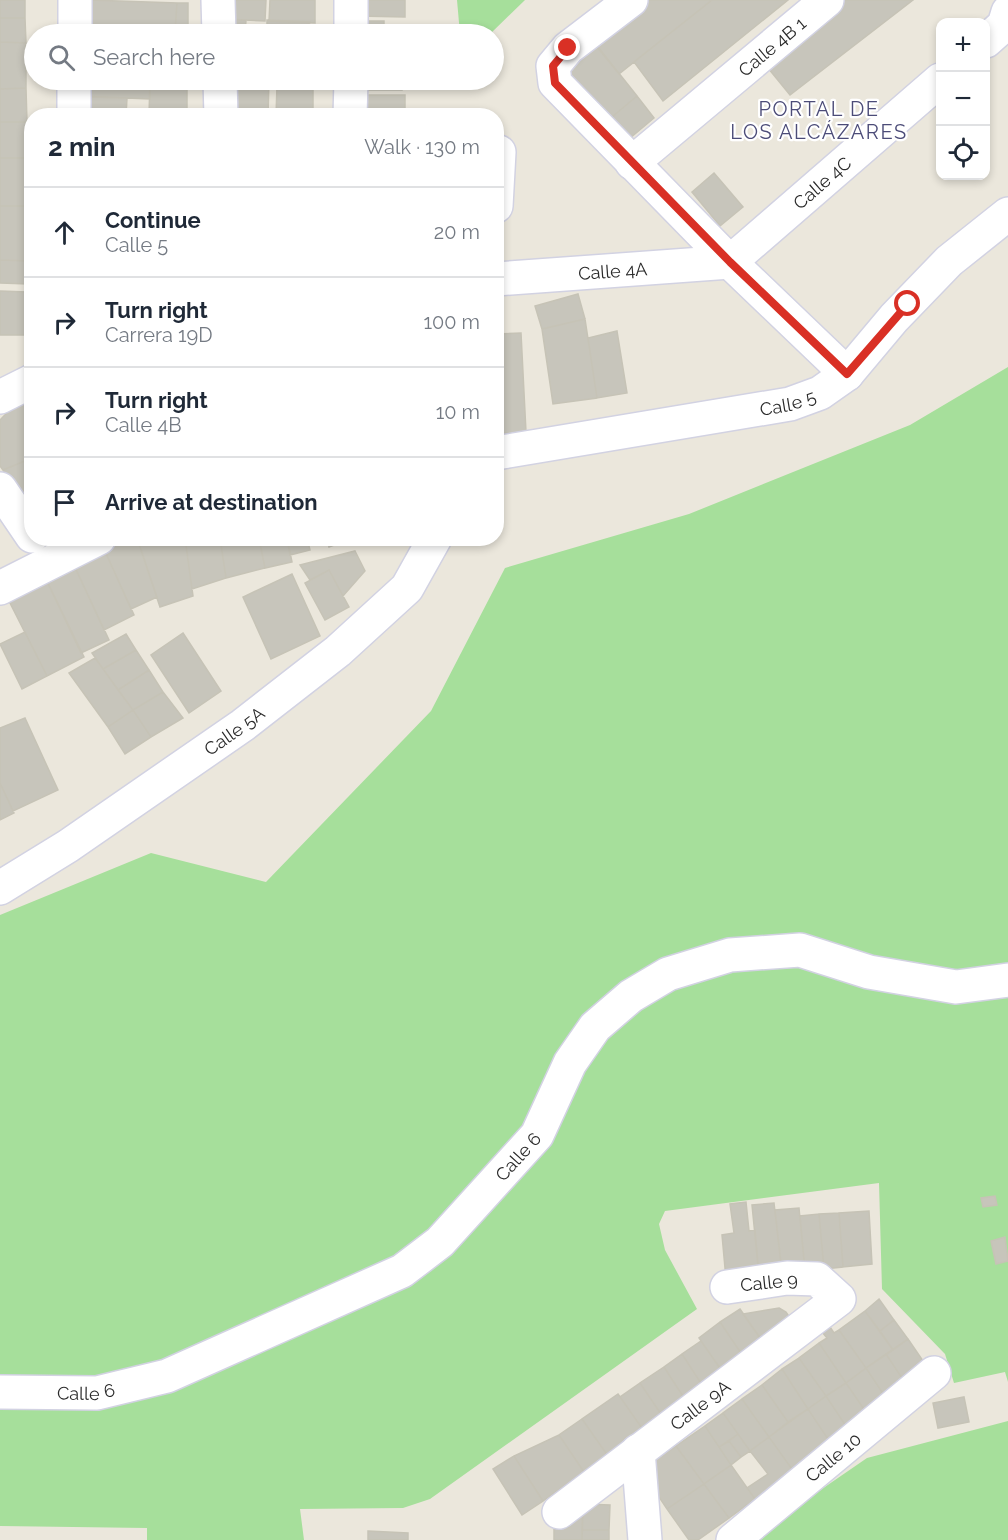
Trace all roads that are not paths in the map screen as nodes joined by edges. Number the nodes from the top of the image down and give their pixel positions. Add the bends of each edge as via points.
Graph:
1 (75, 0) edge
2 (218, 0) edge
3 (351, 0) edge
4 (631, 0) edge
5 (827, 0) edge
6 (75, 24) edge
7 (219, 24) edge
8 (351, 24) edge
9 (936, 83) edge
10 (74, 90) edge
11 (220, 90) edge
12 (351, 90) edge
13 (74, 108) edge
14 (220, 108) edge
15 (350, 108) edge
16 (632, 163) junction
17 (1008, 214) edge
18 (730, 262) junction
19 (504, 278) edge
20 (847, 374) junction
21 (24, 385) edge
22 (0, 397) edge
23 (504, 452) edge
24 (0, 489) edge
25 (24, 525) edge
26 (38, 546) edge
27 (431, 546) edge
28 (0, 588) edge
29 (0, 888) edge
30 (1008, 980) edge
31 (727, 1287) dead end
32 (839, 1299) joint
33 (934, 1373) dead end
34 (0, 1392) edge
35 (639, 1451) junction
36 (559, 1512) dead end
37 (645, 1540) edge
38 (733, 1540) edge

1 - 6 street
2 - 7 street
3 - 8 street
4 - 16 street via 568,48 553,66 555,83
5 - 16 street, Calle 4B 1
9 - 18 street, Calle 4C
10 - 13 street
11 - 14 street
12 - 15 street
16 - 18 street
17 - 20 street, Calle 5 via 949,261
18 - 19 street, Calle 4A
18 - 20 street
20 - 23 street, Calle 5 via 820,393 790,404
21 - 22 street
24 - 25 street
26 - 28 street
27 - 29 street, Calle 5A via 407,588 338,651 243,725 68,846
30 - 34 street, Calle 6 via 956,987 869,972 800,950 730,955 668,974 631,996 596,1027 570,1063 537,1136 440,1242 402,1271 167,1376 97,1393
31 - 32 street, Calle 9 via 787,1278 818,1279
32 - 35 street, Calle 9A
33 - 38 street, Calle 10
35 - 36 street, Calle 9A
35 - 37 street

